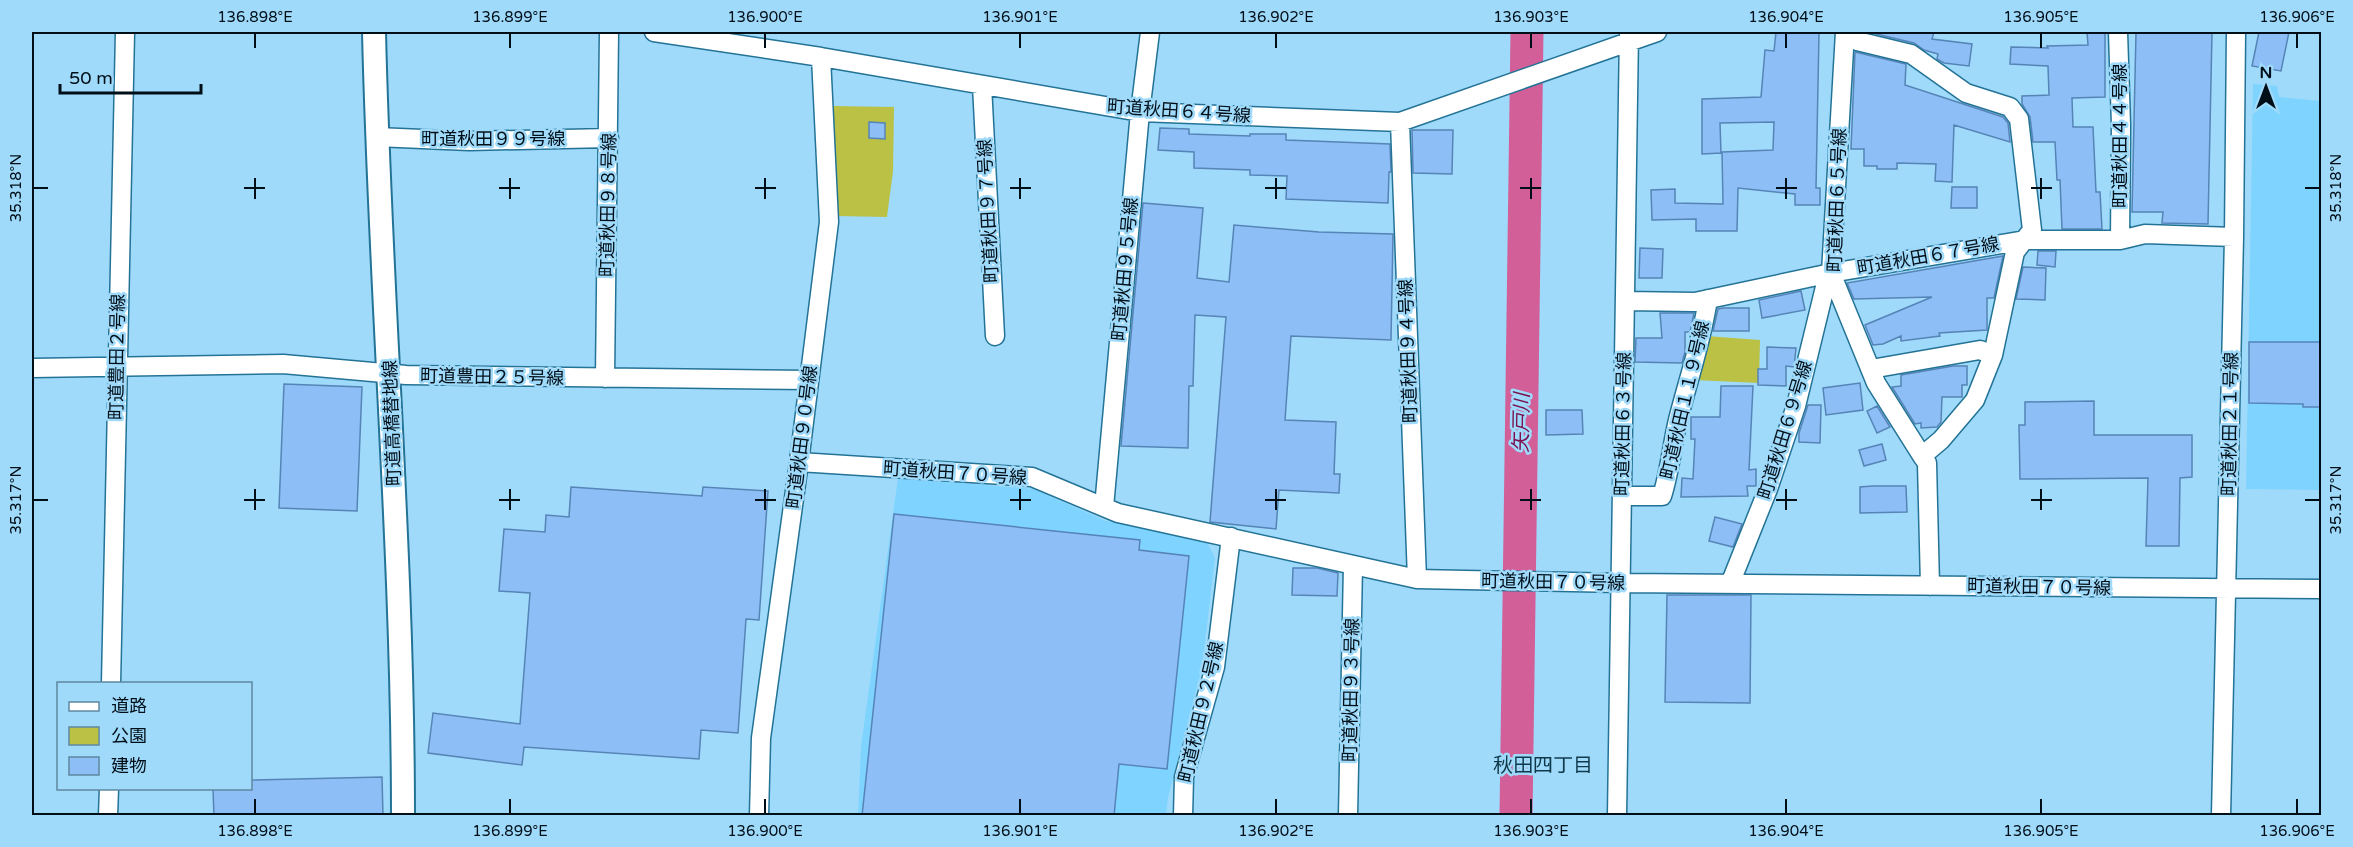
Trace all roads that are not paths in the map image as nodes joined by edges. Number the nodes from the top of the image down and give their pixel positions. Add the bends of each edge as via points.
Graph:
1 (125, 32) edge
2 (374, 32) edge
3 (609, 32) edge
4 (654, 32) edge
5 (1149, 32) edge
6 (1658, 32) edge
7 (1846, 32) edge
8 (2118, 32) edge
9 (2236, 32) edge
10 (1629, 37) edge
11 (737, 38) edge
12 (820, 57) junction
13 (982, 85) junction
14 (1140, 112) junction
15 (1400, 122) junction
16 (376, 137) junction
17 (609, 138) junction
18 (2234, 237) junction
19 (2025, 240) junction
20 (2120, 240) junction
21 (1831, 273) junction
22 (1708, 299) junction
23 (1625, 301) junction
24 (995, 336) dead end
25 (1993, 355) junction
26 (117, 367) junction
27 (32, 368) edge
28 (1871, 369) junction
29 (390, 373) junction
30 (605, 378) junction
31 (809, 380) junction
32 (1922, 456) junction
33 (799, 462) junction
34 (1622, 496) junction
35 (1104, 507) junction
36 (1231, 537) junction
37 (1353, 565) junction
38 (1416, 579) junction
39 (1621, 583) junction
40 (1730, 584) junction
41 (1930, 586) junction
42 (2227, 588) junction
43 (2322, 589) edge
44 (111, 682) edge
45 (109, 790) edge
46 (108, 816) edge
47 (403, 816) edge
48 (759, 816) edge
49 (1183, 816) edge
50 (1348, 816) edge
51 (1617, 816) edge
52 (2221, 816) edge

1 - 26 street, 町道豊田２号線
2 - 16 street, 町道高橋替地線
3 - 17 street, 町道秋田９８号線
4 - 11 street, 町道秋田６４号線
5 - 14 street, 町道秋田９５号線
6 - 10 street, 町道秋田６４号線
7 - 19 street via 1857,40 1911,54 1966,93 2010,107 2019,119 2032,230
7 - 21 street, 町道秋田６５号線
8 - 20 street, 町道秋田４４号線
9 - 18 street, 町道秋田２１号線
10 - 15 street, 町道秋田６４号線
10 - 23 street, 町道秋田６３号線
11 - 12 street, 町道秋田６４号線
12 - 13 street, 町道秋田６４号線
12 - 31 street, 町道秋田９０号線 via 829,222
13 - 14 street, 町道秋田６４号線
13 - 24 street, 町道秋田９７号線
14 - 15 street, 町道秋田６４号線
14 - 35 street, 町道秋田９５号線
15 - 38 street, 町道秋田９４号線
16 - 17 street, 町道秋田９９号線 via 469,141
16 - 29 street, 町道高橋替地線
17 - 30 street, 町道秋田９８号線
18 - 20 street, 町道秋田６７号線 via 2145,234
18 - 42 street, 町道秋田２１号線
19 - 20 street, 町道秋田６７号線
19 - 21 street, 町道秋田６７号線
19 - 25 street via 2015,252
21 - 22 street, 町道秋田６７号線
21 - 28 street, 町道秋田６５号線
21 - 40 street, 町道秋田６９号線 via 1796,406
22 - 23 street, 町道秋田６７号線
22 - 34 street, 町道秋田１１９号線 via 1662,496
23 - 34 street, 町道秋田６３号線
25 - 28 street via 1980,350
25 - 32 street via 1976,400
26 - 27 street, 町道豊田２５号線
26 - 29 street, 町道豊田２５号線 via 283,364
26 - 44 street, 町道豊田２号線
28 - 32 street, 町道秋田６５号線
29 - 30 street, 町道豊田２５号線
29 - 47 street, 町道高橋替地線 via 403,704
30 - 31 street, 町道豊田２５号線
31 - 33 street, 町道秋田９０号線
32 - 41 street via 1927,463
33 - 35 street, 町道秋田７０号線 via 1032,477
33 - 48 street, 町道秋田９０号線 via 761,738
34 - 39 street, 町道秋田６３号線
35 - 36 street, 町道秋田７０号線
36 - 37 street, 町道秋田７０号線
36 - 49 street, 町道秋田９２号線 via 1215,668 1184,777
37 - 38 street, 町道秋田７０号線
37 - 50 street, 町道秋田９３号線
38 - 39 street, 町道秋田７０号線
39 - 40 street, 町道秋田７０号線
39 - 51 street, 町道秋田６３号線
40 - 41 street, 町道秋田７０号線
41 - 42 street, 町道秋田７０号線
42 - 43 street, 町道秋田７０号線
42 - 52 street, 町道秋田２１号線
45 - 46 street

